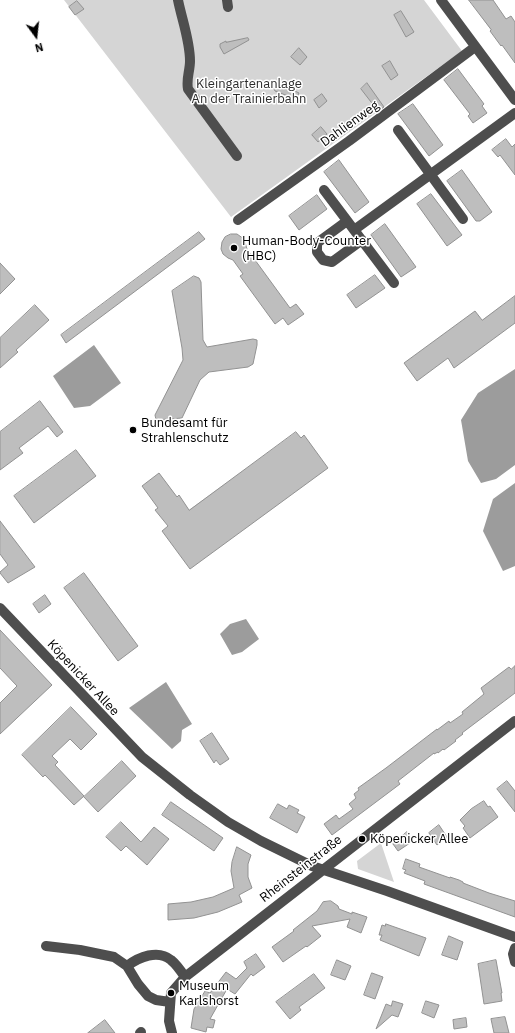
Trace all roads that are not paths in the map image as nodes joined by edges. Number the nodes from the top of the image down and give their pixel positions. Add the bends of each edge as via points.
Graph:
1 (178, 0) edge
2 (441, 0) edge
3 (475, 47) junction
4 (515, 100) edge
5 (515, 113) edge
6 (398, 130) dead end
7 (237, 156) dead end
8 (430, 174) junction
9 (324, 190) dead end
10 (463, 219) dead end
11 (238, 220) dead end
12 (347, 221) junction
13 (354, 230) junction
14 (362, 240) junction
15 (394, 284) dead end
16 (0, 608) edge
17 (515, 721) edge
18 (323, 869) junction
19 (515, 937) edge
20 (46, 946) dead end
21 (515, 948) edge
22 (515, 962) edge
23 (128, 966) junction
24 (185, 977) junction
25 (170, 1002) junction
26 (172, 1033) edge

1 - 7 street via 190,62 186,81 188,89
2 - 3 street
3 - 4 street
3 - 11 street, Dahlienweg
5 - 8 street
6 - 8 street
8 - 10 street
8 - 13 street
9 - 12 street
12 - 13 street
12 - 14 street via 317,243 317,252 323,260 332,262
13 - 14 street
14 - 15 street
16 - 18 street, Köpenicker Allee via 127,743 165,776 240,830 298,860
17 - 18 street, Rheinsteinstraße
18 - 19 street, Köpenicker Allee
18 - 24 street, Rheinsteinstraße
20 - 23 street via 114,957
21 - 22 street
23 - 24 street via 135,960 160,954 170,959
23 - 25 street via 148,996
24 - 25 street, Rheinsteinstraße via 171,993
25 - 26 street via 169,1020

